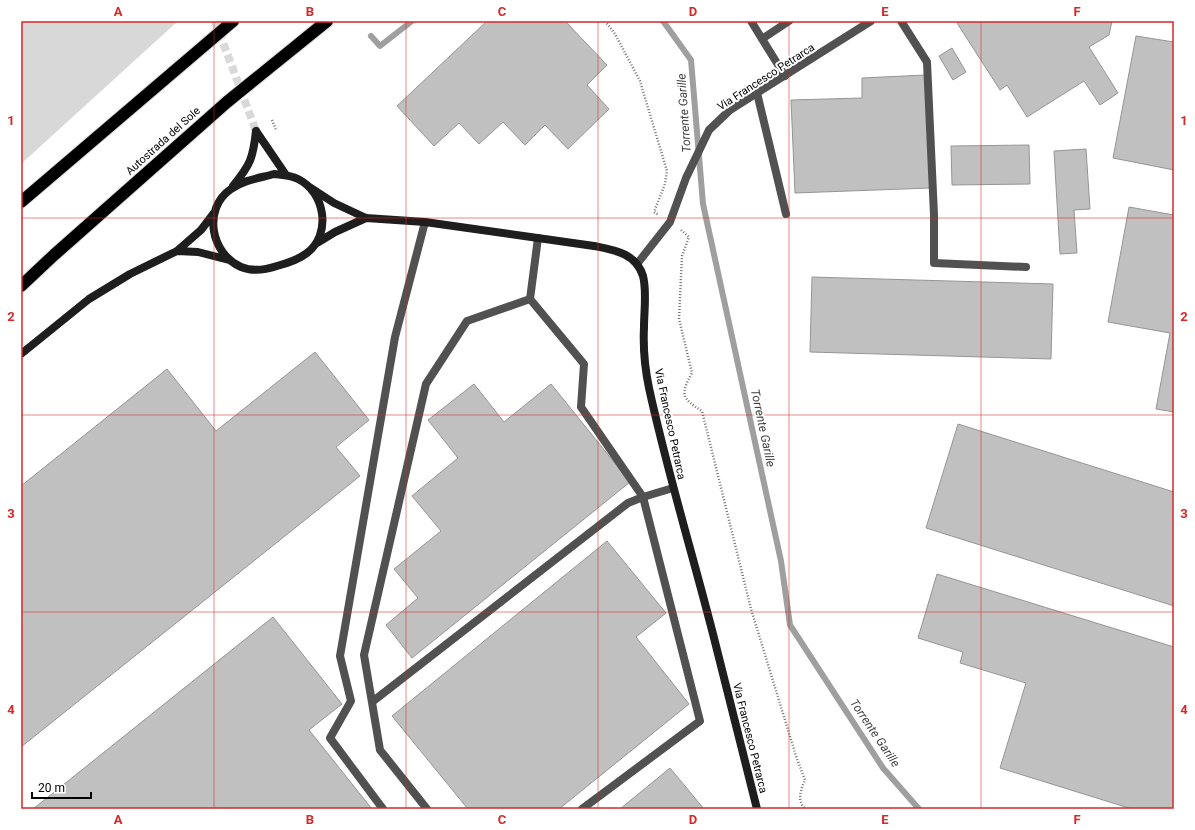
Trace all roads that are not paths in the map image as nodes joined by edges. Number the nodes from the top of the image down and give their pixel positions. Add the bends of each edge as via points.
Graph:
1 (233, 21) edge
2 (327, 21) edge
3 (751, 21) edge
4 (789, 21) edge
5 (871, 21) edge
6 (901, 21) edge
7 (762, 39) junction
8 (785, 76) junction
9 (757, 93) junction
10 (72, 159) junction
11 (286, 175) junction
12 (308, 186) junction
13 (230, 189) junction
14 (21, 202) edge
15 (21, 208) edge
16 (215, 212) junction
17 (786, 214) dead end
18 (366, 218) junction
19 (425, 222) junction
20 (538, 238) junction
21 (316, 243) junction
22 (177, 251) junction
23 (230, 260) junction
24 (637, 264) junction
25 (1026, 267) dead end
26 (21, 286) edge
27 (530, 299) junction
28 (21, 354) edge
29 (673, 488) junction
30 (643, 497) junction
31 (372, 702) junction
32 (383, 809) edge
33 (427, 809) edge
34 (582, 809) edge
35 (757, 809) edge

1 - 10 highway
2 - 26 highway, Autostrada del Sole via 227,102
3 - 7 street
4 - 7 street
5 - 8 street, Via Francesco Petrarca
6 - 25 street via 927,62 934,263
7 - 8 street
8 - 9 street, Via Francesco Petrarca
9 - 17 street
9 - 24 street, Via Francesco Petrarca via 730,110 709,130 686,178 670,222
10 - 14 highway
10 - 15 highway
11 - 12 street
11 - 13 street via 274,174 243,182
11 - 13 street via 256,131 251,160 246,171
12 - 18 street via 334,203
12 - 21 street via 316,195 323,219
13 - 16 street via 220,200
16 - 22 street via 201,230
16 - 23 street via 215,239 221,251
18 - 19 street
18 - 21 street
19 - 20 street
19 - 32 street via 395,337 340,656 351,701 330,738
20 - 24 street via 615,250 628,255
20 - 27 street
21 - 23 street via 309,252 297,260 268,269 254,270
22 - 23 street via 198,252
22 - 28 street via 130,274 89,299
24 - 29 street, Via Francesco Petrarca via 643,275 645,289 643,338 648,386
27 - 30 street via 584,364 581,407
27 - 31 street via 467,321 426,384 364,655
29 - 30 street
29 - 35 street, Via Francesco Petrarca
30 - 31 street via 628,503
30 - 34 street via 700,721
31 - 33 street via 380,750

